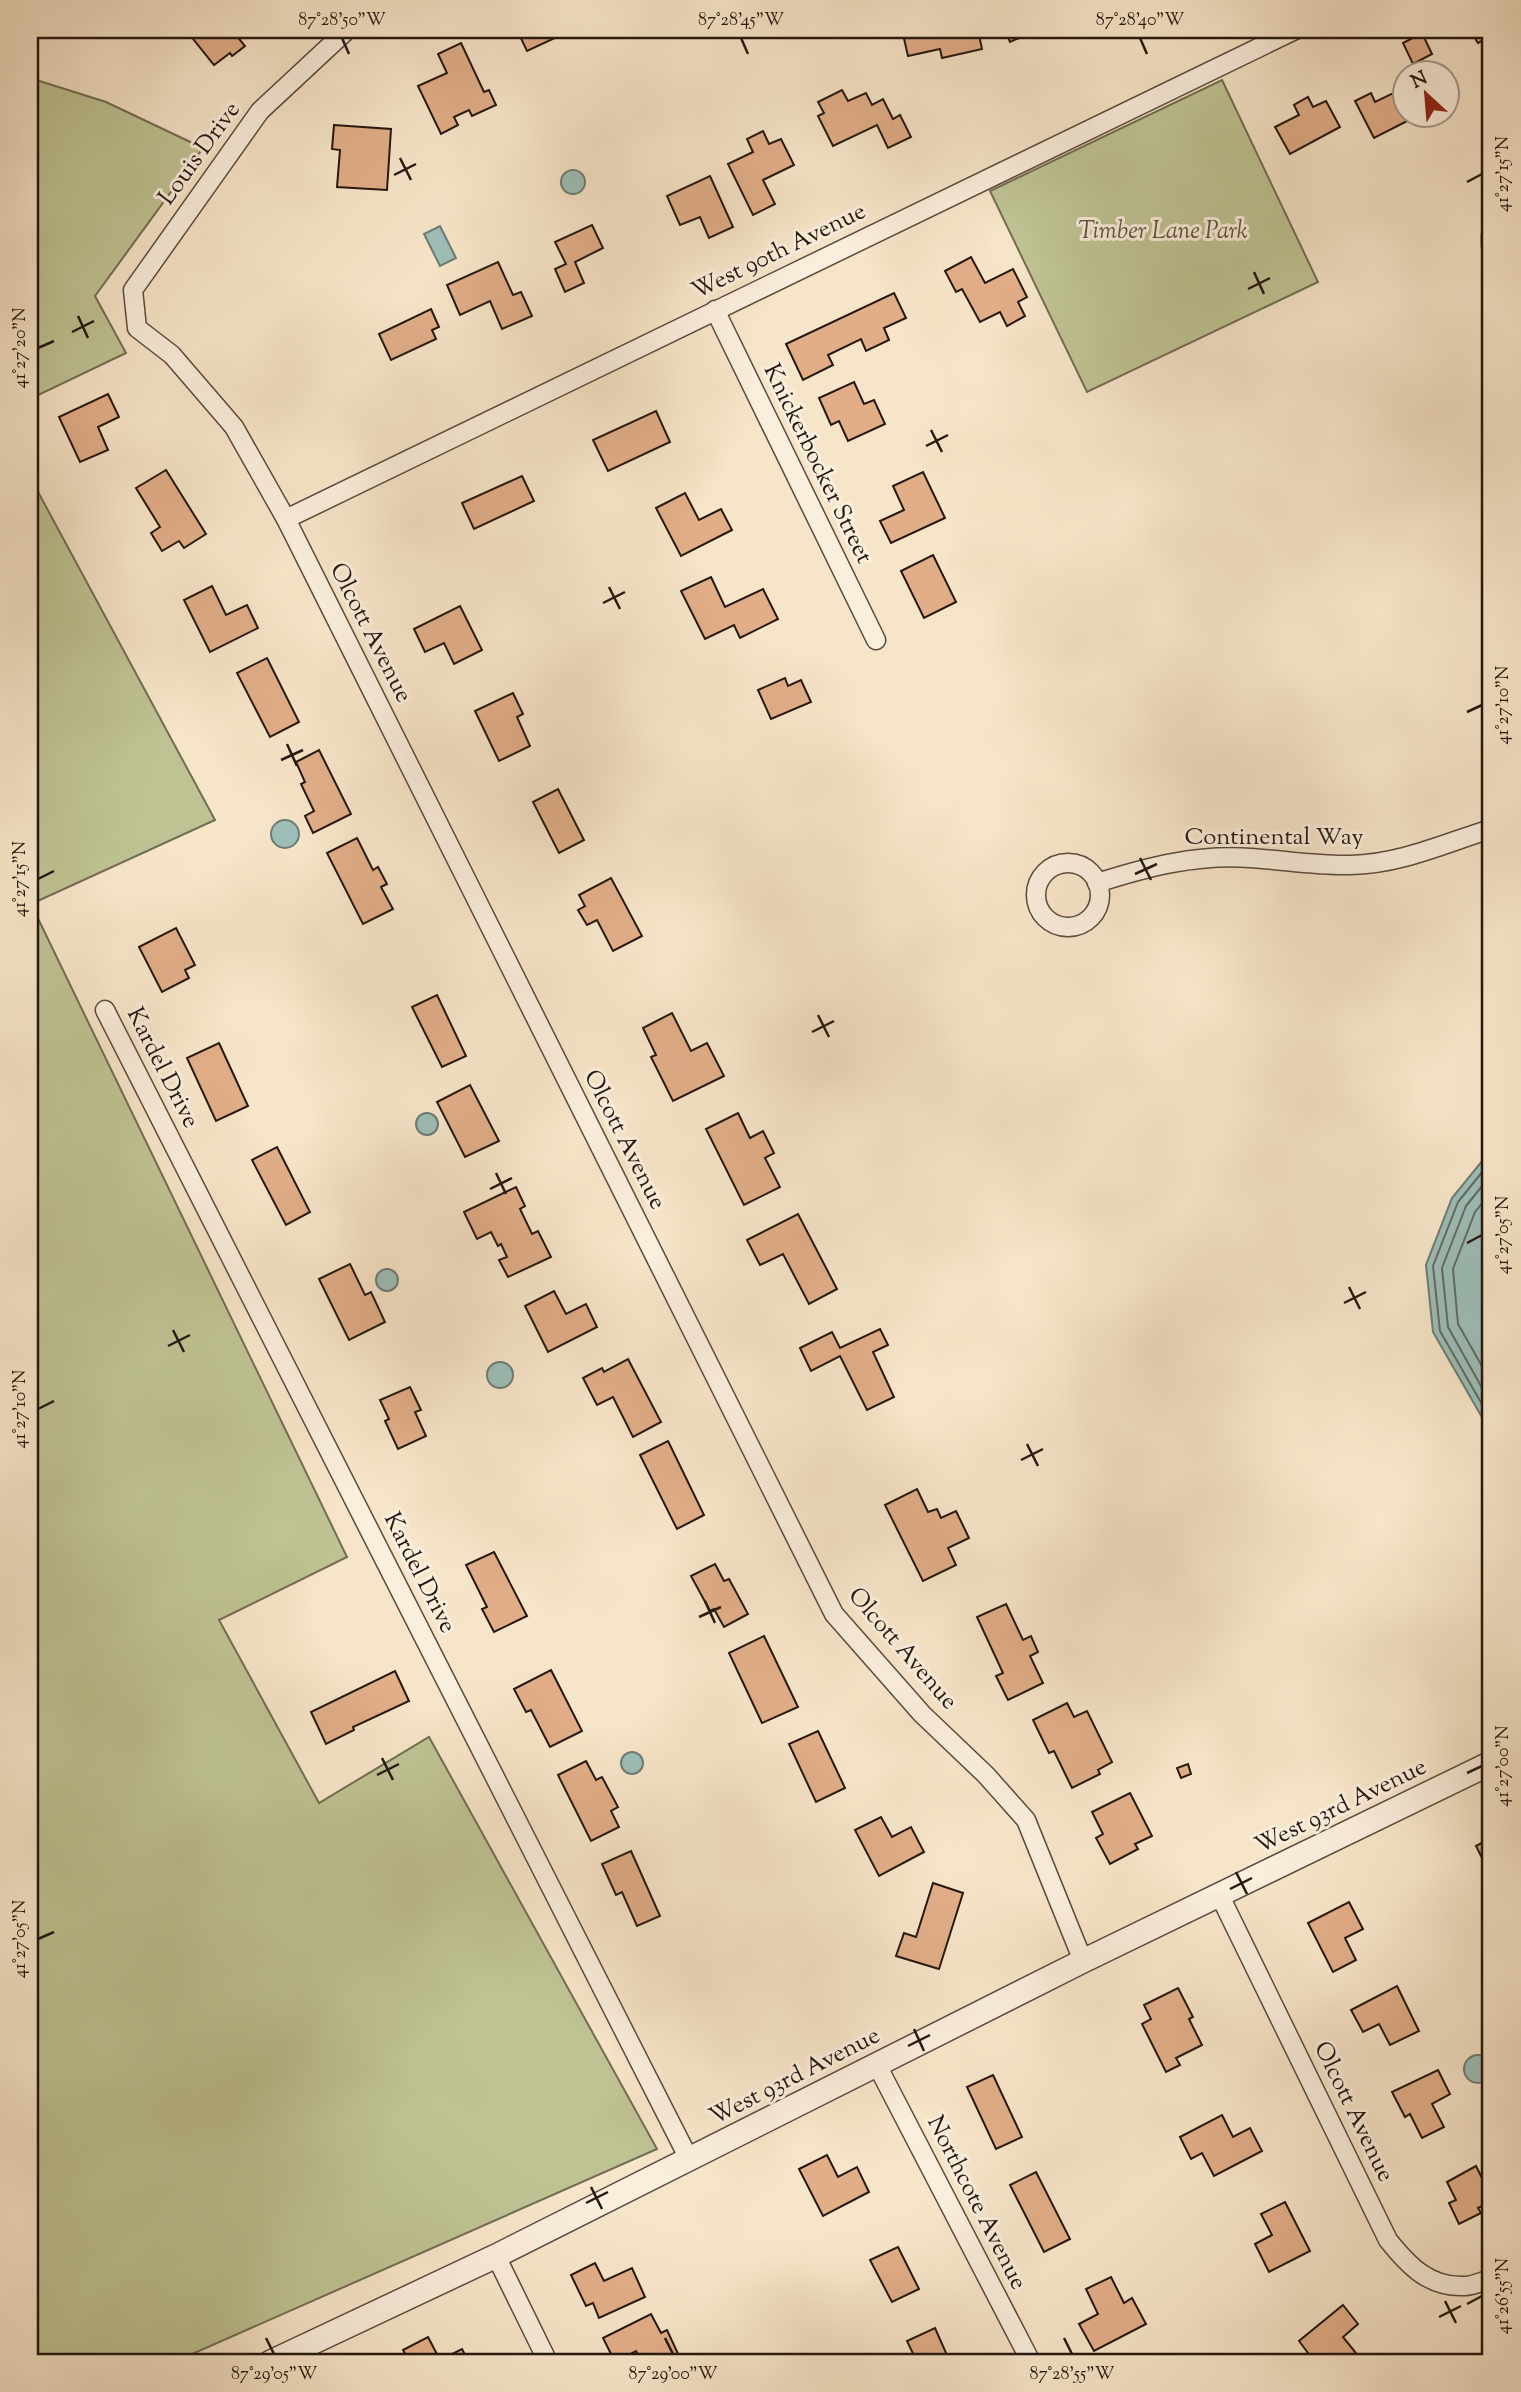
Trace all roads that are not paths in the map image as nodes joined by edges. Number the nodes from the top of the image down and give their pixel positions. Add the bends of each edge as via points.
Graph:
1 (347, 30) edge
2 (1295, 30) edge
3 (1491, 235) edge
4 (1491, 246) edge
5 (715, 310) junction
6 (137, 328) joint
7 (286, 519) junction
8 (876, 640) dead end
9 (1491, 829) edge
10 (1097, 883) dead end
11 (105, 1010) dead end
12 (1491, 1763) edge
13 (1220, 1896) junction
14 (1083, 1961) junction
15 (877, 2065) junction
16 (689, 2159) junction
17 (496, 2256) junction
18 (1491, 2279) edge
19 (271, 2362) edge
20 (548, 2362) edge
21 (1031, 2362) edge

1 - 6 street, Louis Drive via 260,111 133,290
2 - 5 street, West 90th Avenue
3 - 4 street
5 - 7 street, West 90th Avenue
5 - 8 street, Knickerbocker Street
6 - 7 street, Olcott Avenue via 172,355 234,427
7 - 14 street, Olcott Avenue via 834,1614 922,1714 1026,1820
9 - 10 street, Continental Way via 1388,862 1293,864 1215,857 1149,867
11 - 16 street, Kardel Drive
12 - 13 street, West 93rd Avenue
13 - 14 street, West 93rd Avenue
13 - 18 street, Olcott Avenue via 1388,2240 1408,2264 1431,2281 1465,2286
14 - 15 street, West 93rd Avenue
15 - 16 street, West 93rd Avenue
15 - 21 street, Northcote Avenue
16 - 17 street, West 93rd Avenue
17 - 19 street, West 93rd Avenue
17 - 20 street

